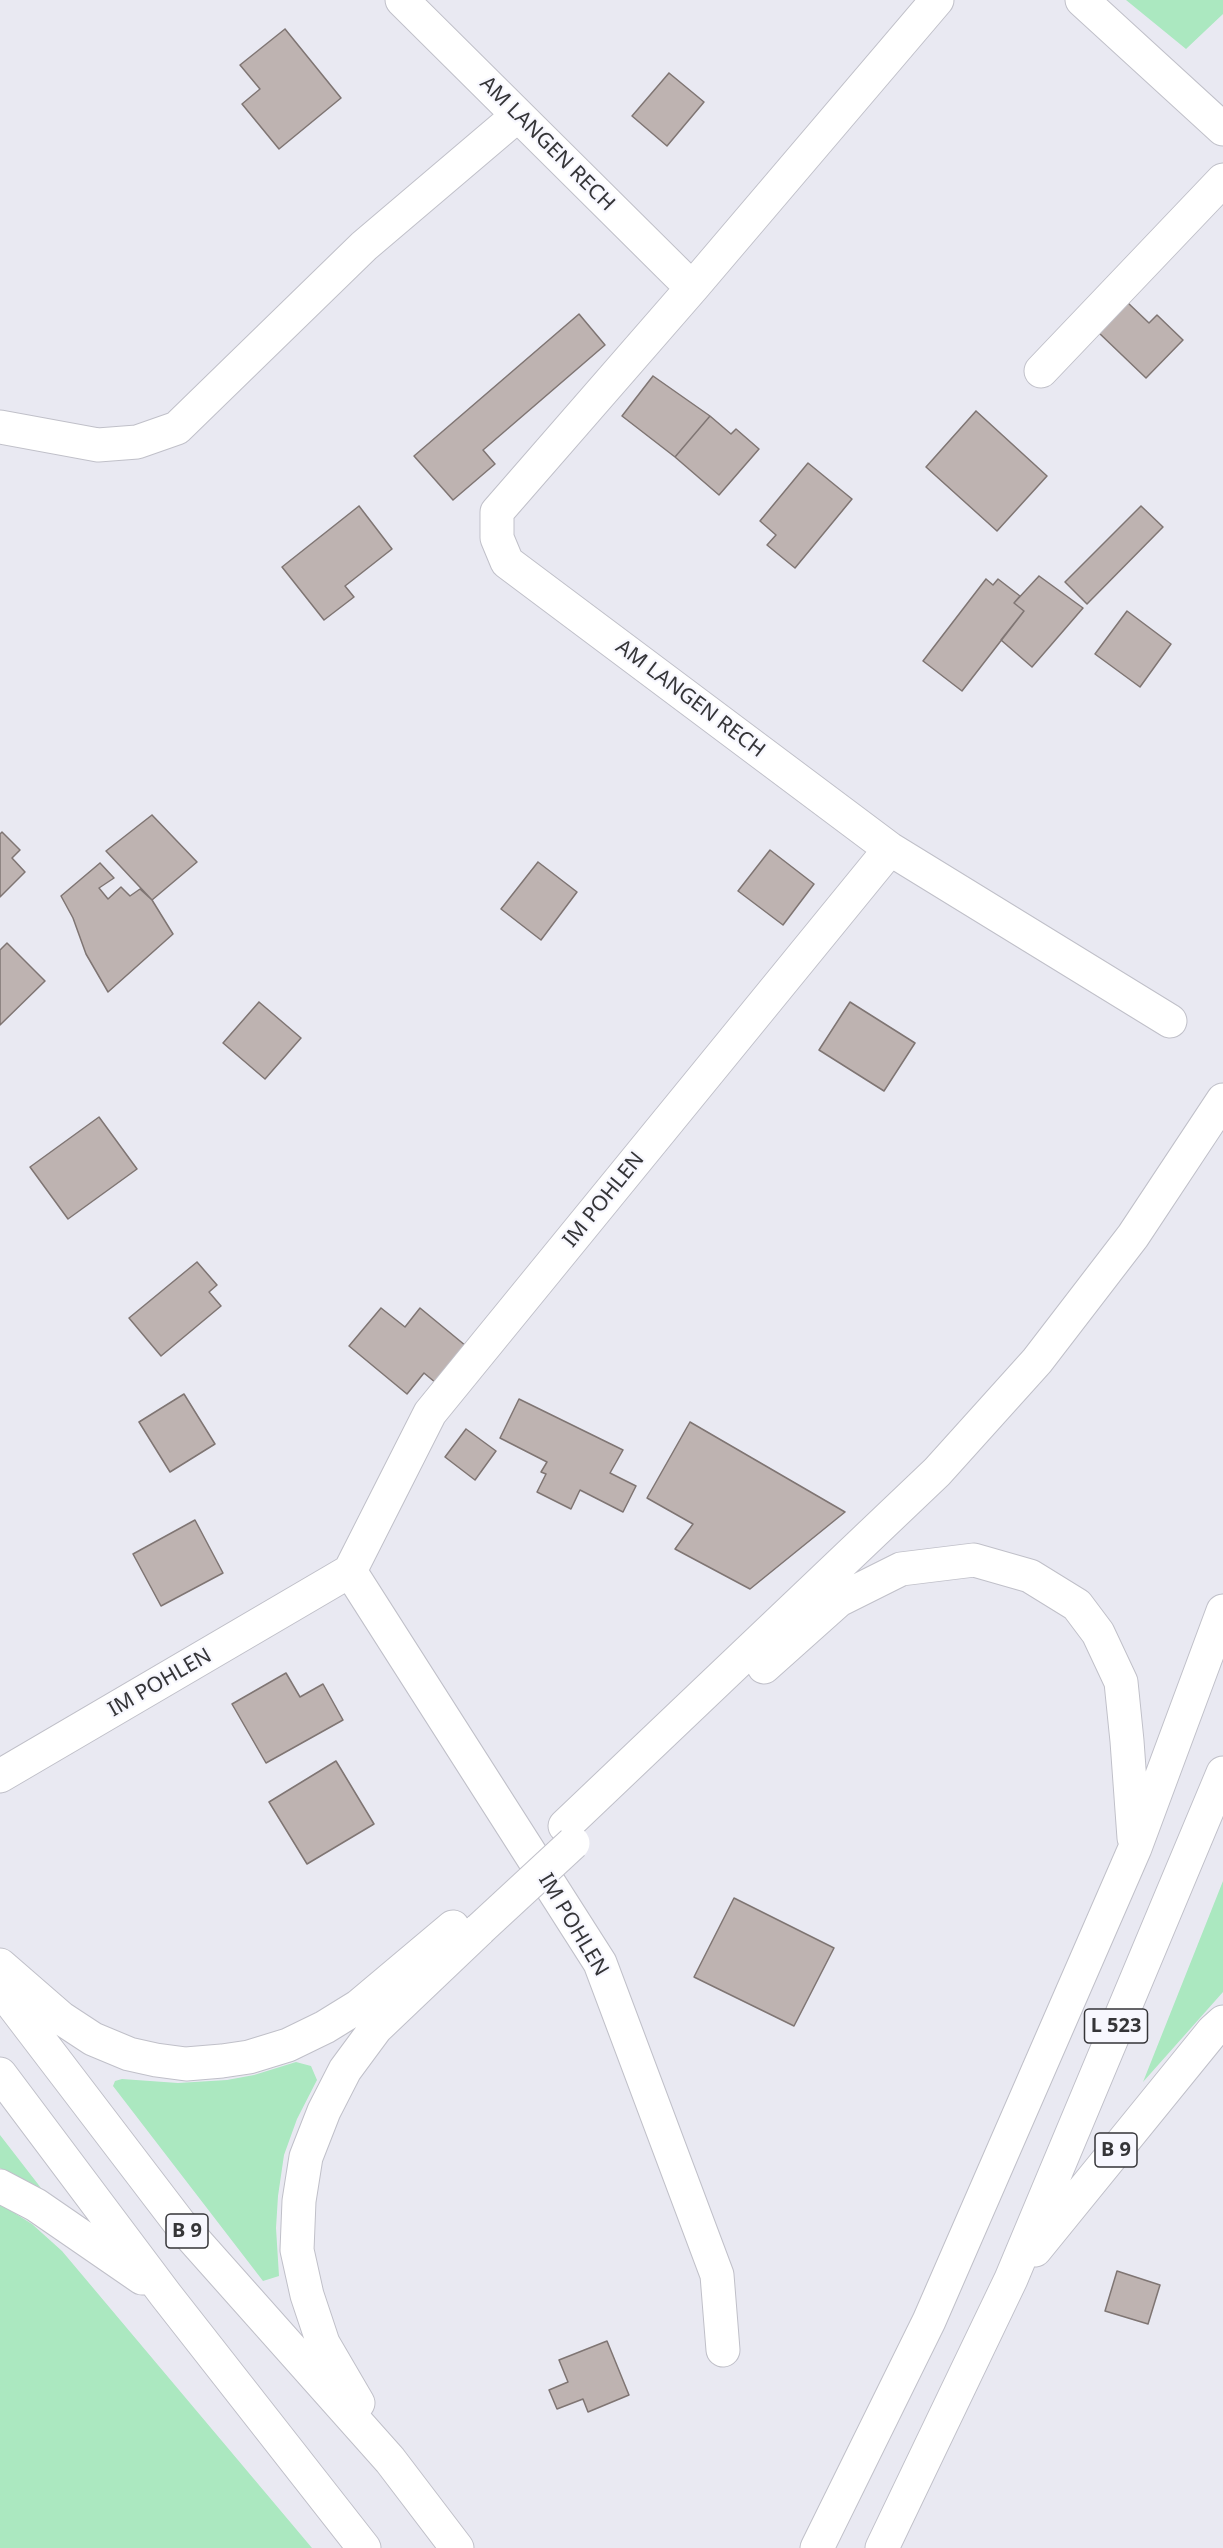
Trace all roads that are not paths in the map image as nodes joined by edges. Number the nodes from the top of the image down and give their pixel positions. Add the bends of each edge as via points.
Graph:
1 (402, 0) edge
2 (938, 0) edge
3 (1082, 0) edge
4 (518, 116) junction
5 (1223, 129) edge
6 (1223, 180) edge
7 (692, 288) junction
8 (1041, 371) dead end
9 (0, 427) edge
10 (890, 849) junction
11 (1170, 1021) dead end
12 (1223, 1100) edge
13 (350, 1571) junction
14 (1223, 1611) edge
15 (1223, 1773) edge
16 (0, 1776) edge
17 (569, 1835) junction
18 (1135, 1848) junction
19 (476, 1920) junction
20 (0, 1965) edge
21 (0, 1988) edge
22 (1223, 2022) edge
23 (0, 2074) edge
24 (0, 2186) edge
25 (1011, 2279) junction
26 (165, 2294) junction
27 (723, 2350) dead end
28 (390, 2460) junction
29 (364, 2548) edge
30 (458, 2548) edge
31 (817, 2548) edge
32 (882, 2548) edge

1 - 4 main road, AM LANGEN RECH
2 - 7 main road, AM LANGEN RECH
3 - 5 main road
4 - 7 main road, AM LANGEN RECH
4 - 9 main road via 364,246 177,428 137,442 99,445
6 - 8 main road
7 - 10 main road, AM LANGEN RECH via 497,512 497,538 507,562
10 - 11 main road, AM LANGEN RECH
10 - 13 main road, IM POHLEN via 430,1413
12 - 17 main road via 1133,1236 1037,1361 937,1472
13 - 16 main road, IM POHLEN
13 - 27 main road, IM POHLEN via 600,1963 717,2275
14 - 18 main road, L 523
15 - 25 main road, L 523
17 - 18 main road via 839,1600 901,1569 974,1560 1030,1576 1077,1605 1098,1633 1121,1682
17 - 19 main road, bridge
18 - 31 main road, L 523 via 929,2321
19 - 20 main road via 325,2027 288,2045 222,2061 186,2064 156,2060 93,2039 61,2018
19 - 28 main road via 376,2028 345,2070 306,2157 297,2250 307,2295 323,2343
21 - 28 main road, B 9 via 180,2224
22 - 25 main road, B 9
23 - 26 main road
24 - 26 main road via 36,2205
25 - 32 main road, B 9
26 - 29 main road
28 - 30 main road, B 9

